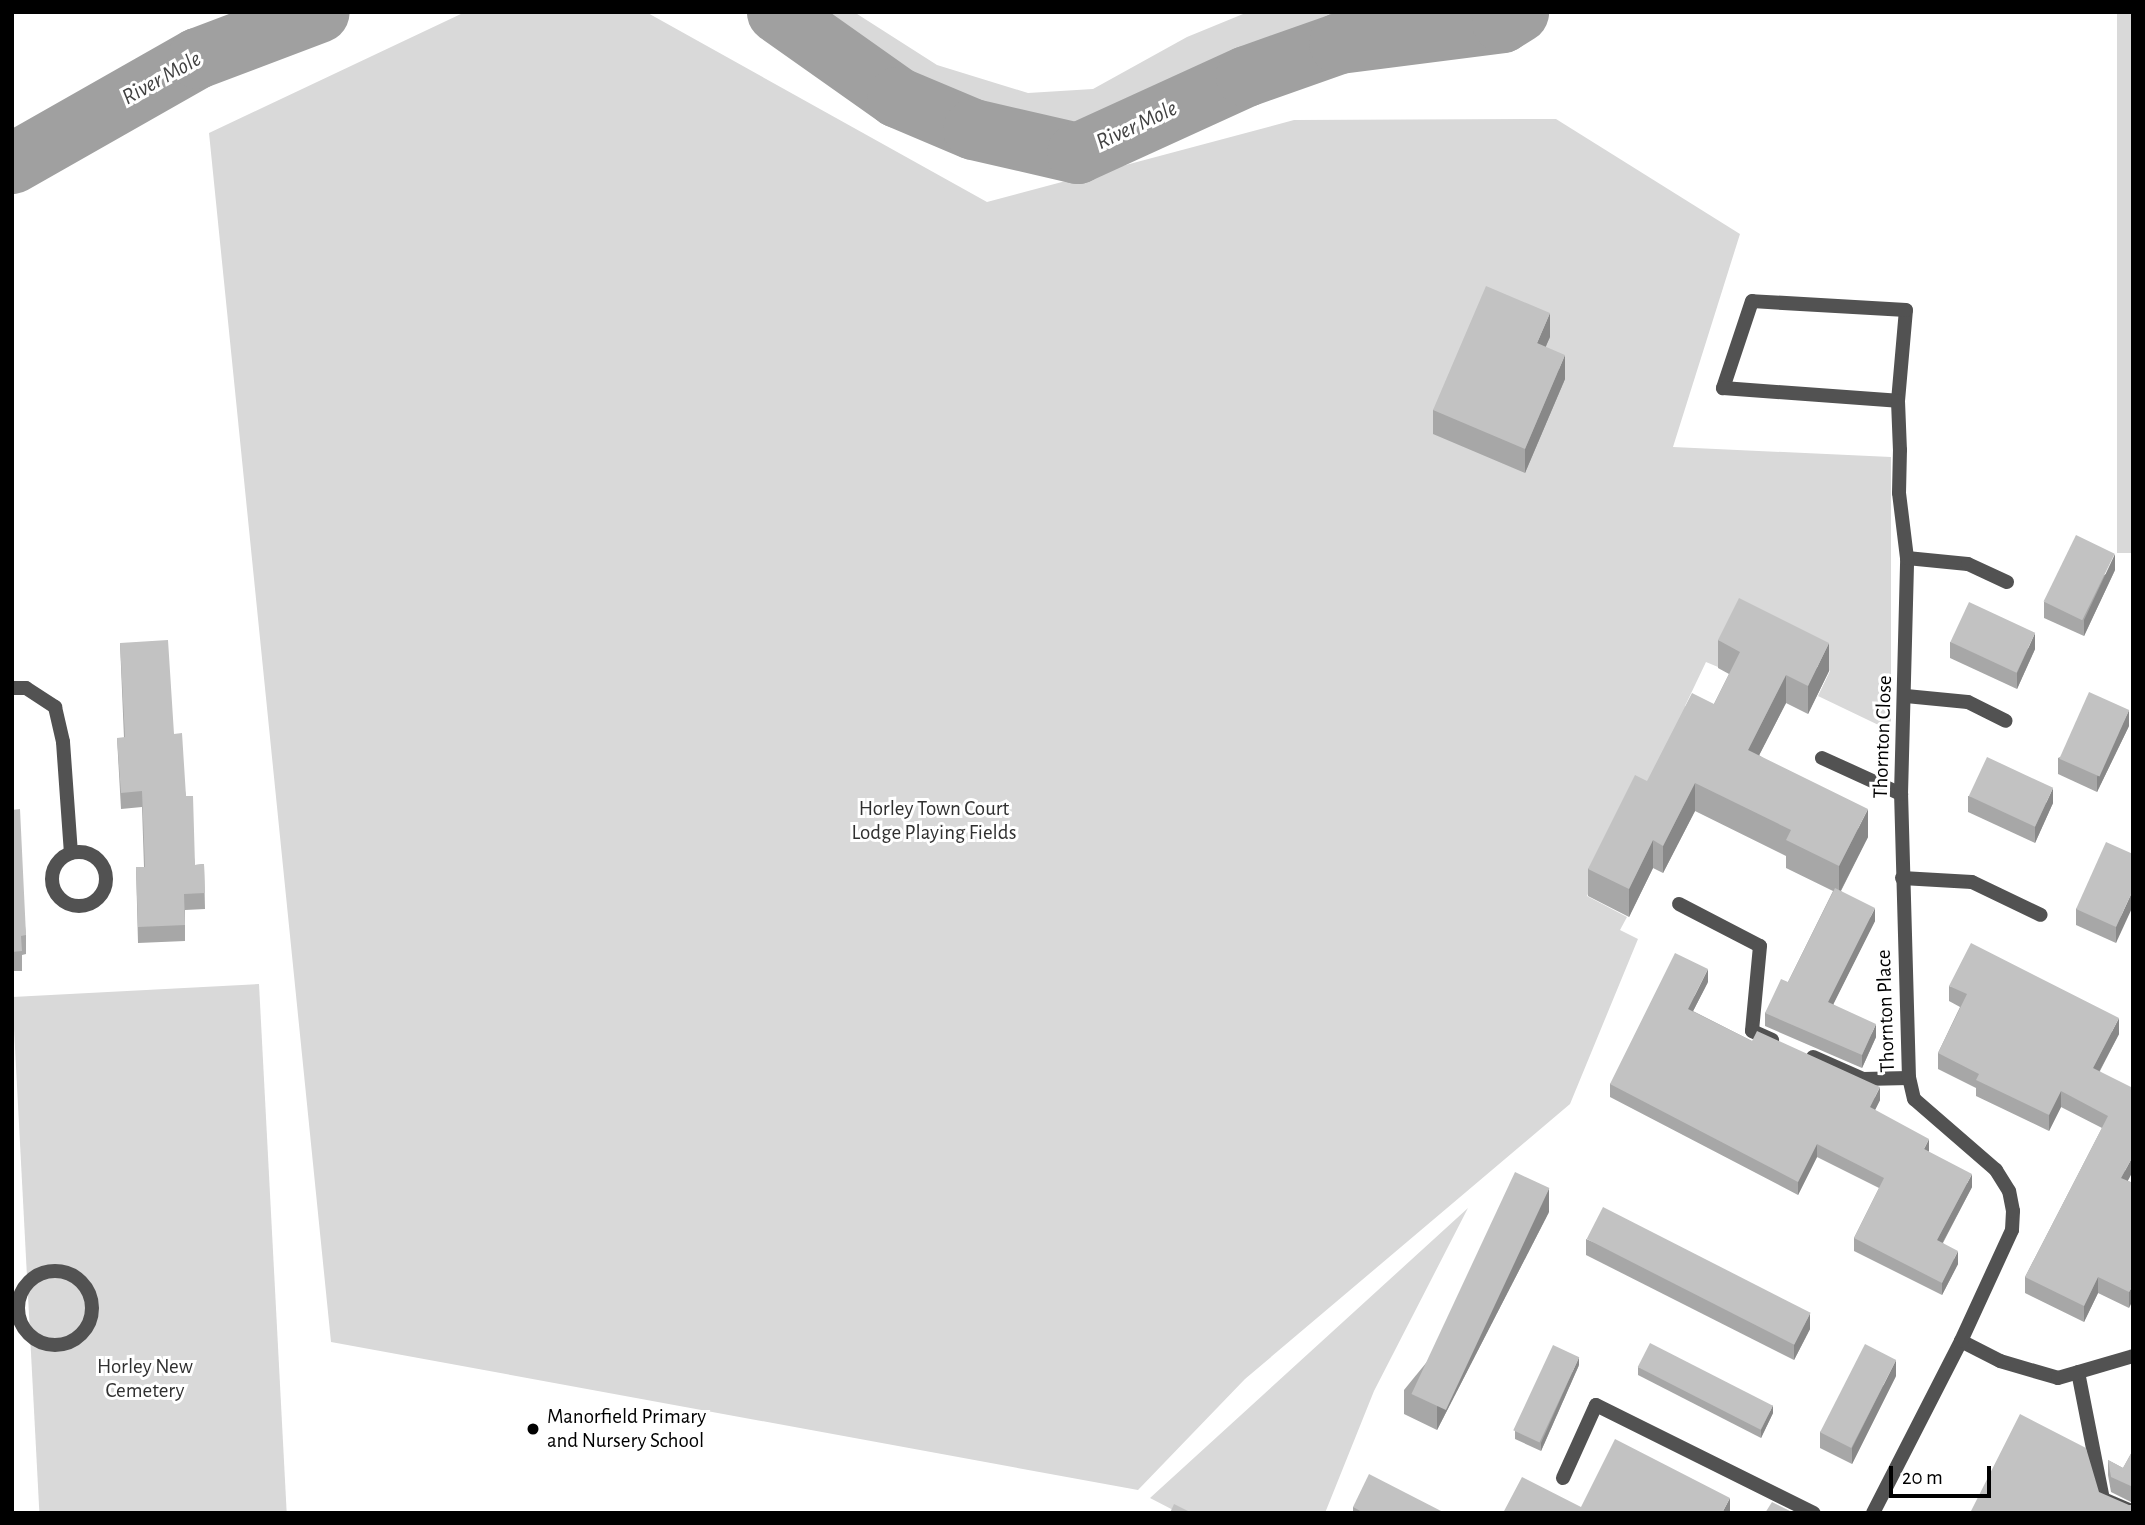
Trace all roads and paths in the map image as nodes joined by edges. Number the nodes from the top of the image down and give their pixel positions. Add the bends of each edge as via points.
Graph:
1 (1898, 401) junction
2 (1907, 558) junction
3 (2007, 582) dead end
4 (12, 688) edge
5 (1906, 696) junction
6 (2006, 720) dead end
7 (1822, 758) dead end
8 (1902, 794) junction
9 (71, 853) dead end
10 (1902, 878) junction
11 (1679, 904) dead end
12 (2041, 915) dead end
13 (1909, 1078) junction
14 (15, 1306) edge
15 (1961, 1341) junction
16 (2133, 1356) edge
17 (2078, 1372) junction
18 (1563, 1478) dead end
19 (1814, 1513) edge
20 (1873, 1513) edge
21 (2133, 1513) edge

1 - 1 street, Thornton Close via 1723,388 1752,301 1906,310
1 - 2 street, Thornton Close via 1899,493
2 - 3 street via 1968,564
2 - 5 street, Thornton Close
4 - 9 street via 45,696 55,707 63,742
5 - 6 street via 1968,702
5 - 8 street, Thornton Close
7 - 8 street
8 - 10 street, Thornton Close
10 - 12 street via 1972,883
10 - 13 street, Thornton Place
11 - 13 street via 1760,946 1752,1031 1863,1079
13 - 15 street, Thornton Place via 1914,1099 1996,1170 2009,1191 2012,1230
14 - 14 street via 27,1334 50,1345 74,1340 90,1322 92,1310 91,1298 78,1279 55,1271 32,1278
15 - 17 street via 2000,1361 2058,1378
15 - 20 street, Thornton Place
16 - 17 street
17 - 21 street via 2103,1499
18 - 19 street via 1596,1405

